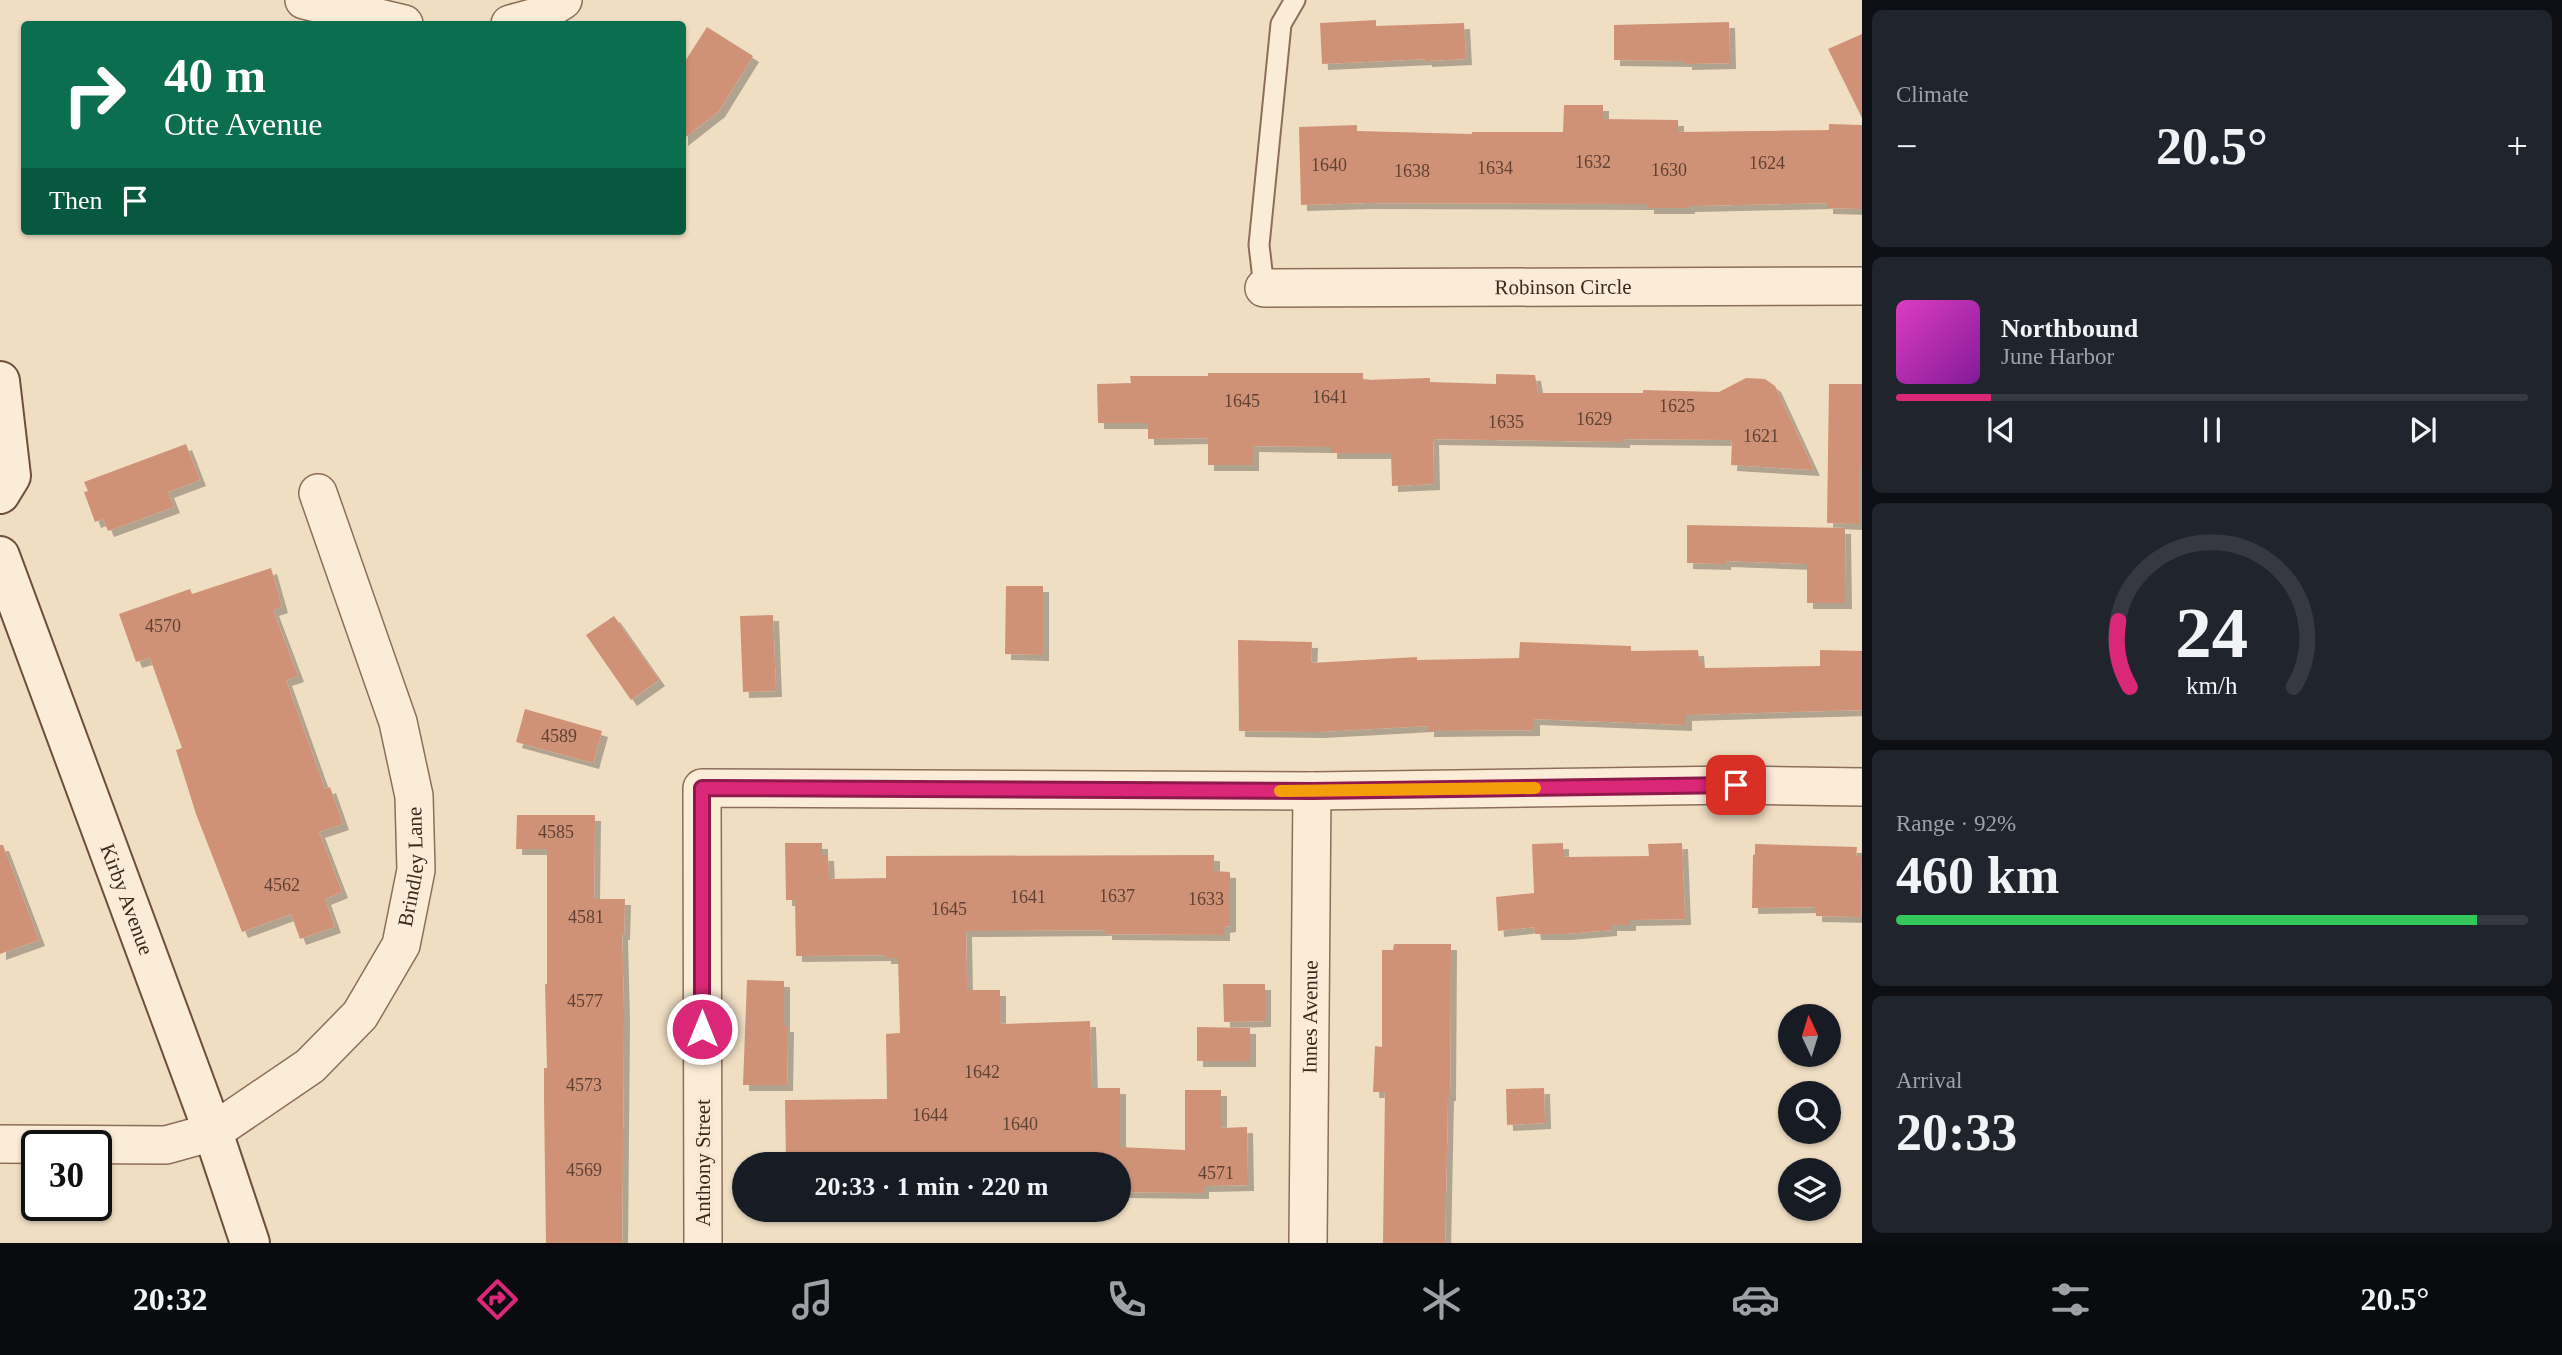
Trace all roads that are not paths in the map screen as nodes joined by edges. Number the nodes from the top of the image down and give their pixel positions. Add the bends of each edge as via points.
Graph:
1 (304, 0) edge
2 (563, 0) edge
3 (1295, 0) edge
4 (392, 21) edge
5 (521, 21) edge
6 (1862, 286) edge
7 (1264, 288) joint
8 (0, 381) edge
9 (318, 493) dead end
10 (0, 494) edge
11 (0, 556) edge
12 (1862, 787) edge
13 (1312, 791) junction
14 (213, 1132) junction
15 (0, 1144) edge
16 (250, 1243) edge
17 (703, 1243) edge
18 (1308, 1243) edge

1 - 4 street
2 - 5 street
3 - 7 lane via 1281,24 1259,245
6 - 7 street, Robinson Circle
8 - 10 street via 11,476
9 - 14 street, Brindley Lane via 398,722 414,796 416,870 401,945 360,1015 310,1066
11 - 14 street, Kirby Avenue
12 - 13 street
13 - 17 street, Anthony Street via 702,788
13 - 18 street, Innes Avenue
14 - 15 street, Brindley Lane via 166,1145
14 - 16 street, Kirby Avenue

